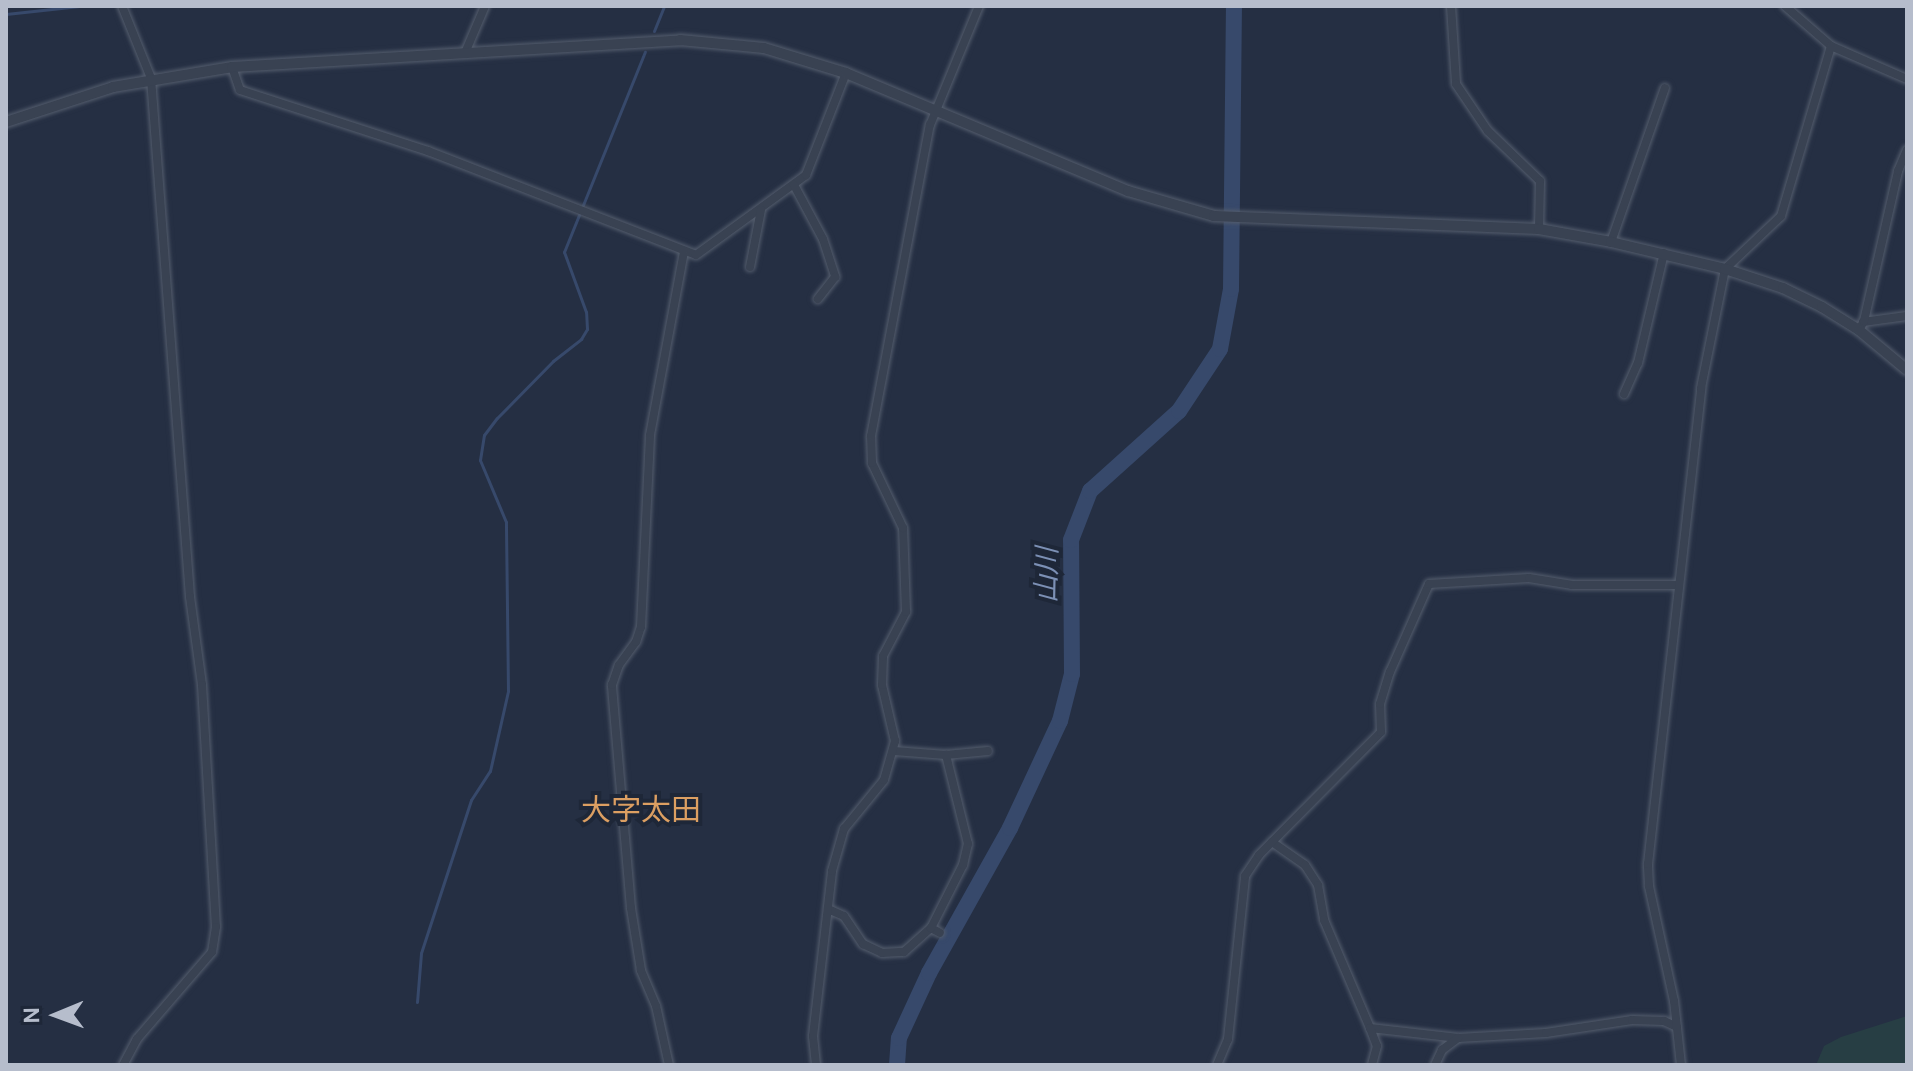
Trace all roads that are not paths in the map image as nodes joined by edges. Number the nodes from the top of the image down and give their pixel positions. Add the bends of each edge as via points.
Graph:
1 (122, 6) edge
2 (485, 6) edge
3 (979, 6) edge
4 (1451, 6) edge
5 (1785, 6) edge
6 (1831, 46) junction
7 (465, 53) junction
8 (232, 67) junction
9 (846, 73) junction
10 (151, 78) junction
11 (1907, 79) edge
12 (1665, 88) dead end
13 (935, 110) junction
14 (6, 122) edge
15 (1907, 150) edge
16 (794, 185) junction
17 (761, 210) junction
18 (1539, 229) junction
19 (1611, 242) junction
20 (684, 252) junction
21 (1664, 253) junction
22 (750, 267) dead end
23 (1725, 269) junction
24 (818, 299) dead end
25 (1907, 316) edge
26 (1861, 326) junction
27 (1907, 370) edge
28 (1624, 394) dead end
29 (1679, 585) junction
30 (894, 751) junction
31 (988, 751) dead end
32 (946, 755) junction
33 (1272, 842) junction
34 (828, 909) junction
35 (931, 928) junction
36 (940, 933) dead end
37 (1677, 1027) junction
38 (1370, 1028) junction
39 (1458, 1038) junction
40 (123, 1065) edge
41 (669, 1065) edge
42 (816, 1065) edge
43 (1217, 1065) edge
44 (1372, 1065) edge
45 (1435, 1065) edge
46 (1681, 1065) edge

1 - 10 street
2 - 7 street
3 - 13 street
4 - 18 street via 1456,84 1488,131 1540,181
5 - 6 street
6 - 11 street
6 - 23 street via 1781,216
7 - 8 street
7 - 9 street via 680,40 764,48
8 - 10 street
8 - 20 street via 240,90 428,151
9 - 13 street
9 - 16 street via 806,175
10 - 14 street
10 - 40 street via 190,597 202,685 216,927 212,952 137,1039
12 - 19 street
13 - 18 street via 1128,191 1214,216
13 - 30 street via 871,436 872,463 903,528 906,612 883,656 882,685
15 - 26 street
16 - 17 street
16 - 24 street via 823,239 835,277
17 - 20 street via 696,255
17 - 22 street
18 - 19 street
19 - 21 street
20 - 41 street via 650,435 641,627 612,685 631,908 641,970 656,1006
21 - 23 street
21 - 28 street via 1638,363
23 - 26 street via 1783,288
23 - 29 street via 1701,388
25 - 26 street
26 - 27 street
29 - 33 street via 1572,585 1529,578 1429,584 1390,672 1380,704 1381,732
29 - 37 street via 1648,864
30 - 32 street
30 - 34 street via 884,780 844,829
31 - 32 street
32 - 35 street via 968,844
33 - 38 street via 1305,865 1318,885 1324,920
33 - 43 street via 1245,876 1228,1039
34 - 35 street via 844,916 863,944 882,953 904,952
34 - 42 street via 813,1036
35 - 36 street
37 - 39 street via 1632,1020 1546,1033
37 - 46 street
38 - 39 street
38 - 44 street via 1377,1046
39 - 45 street via 1442,1050

